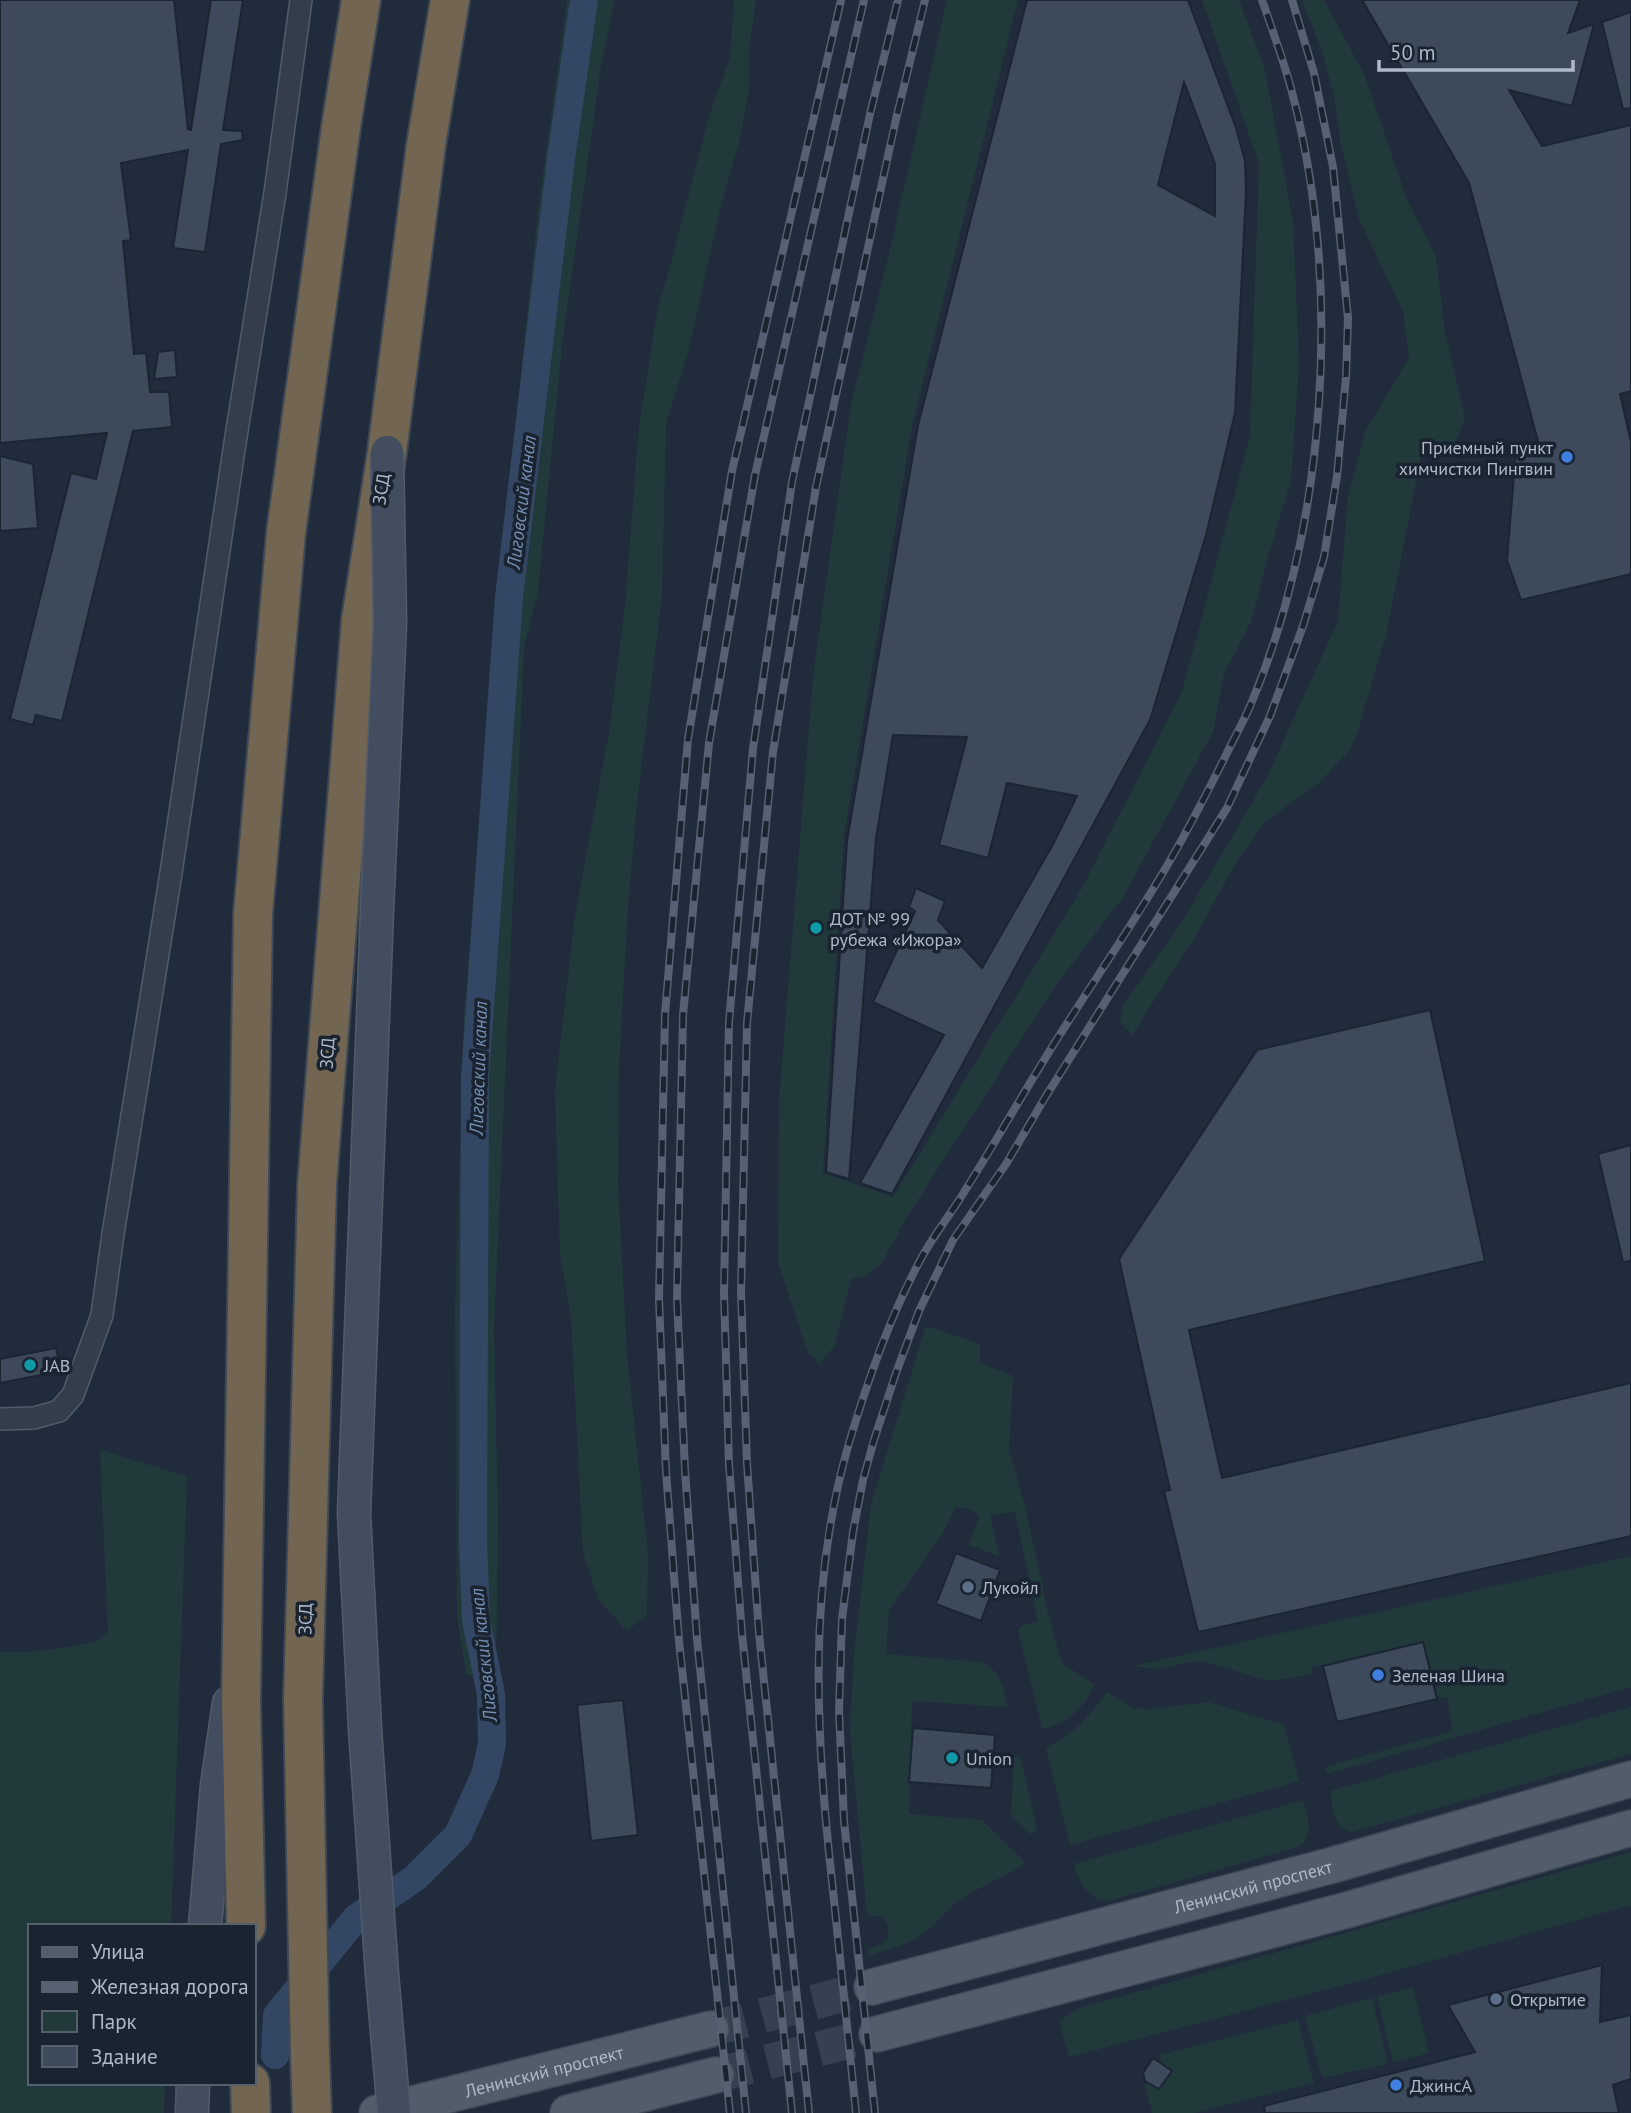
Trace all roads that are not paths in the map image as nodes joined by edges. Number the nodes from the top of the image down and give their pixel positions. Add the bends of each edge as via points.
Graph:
1 (301, 0) edge
2 (361, 0) edge
3 (450, 0) edge
4 (387, 452) junction
5 (0, 1419) edge
6 (243, 1597) junction
7 (1631, 1779) edge
8 (1631, 1828) edge
9 (205, 1924) edge
10 (246, 1924) edge
11 (872, 1987) tunnel mouth
12 (711, 2029) tunnel mouth
13 (877, 2034) tunnel mouth
14 (716, 2075) tunnel mouth
15 (193, 2085) edge
16 (250, 2085) edge
17 (192, 2113) edge
18 (251, 2113) edge
19 (312, 2113) edge
20 (377, 2113) edge
21 (394, 2113) edge
22 (568, 2113) edge

1 - 5 street via 102,1315 73,1395 59,1411 34,1418
2 - 6 highway via 286,533 253,914
3 - 4 highway, ЗСД via 426,145
4 - 19 highway, ЗСД, bridge via 361,620 317,1185 303,1700
4 - 21 main road, bridge via 390,623 354,1513
6 - 9 main road via 217,1786
6 - 10 highway
7 - 11 main road, Ленинский проспект via 1333,1865
8 - 13 main road via 1347,1910
12 - 20 main road, Ленинский проспект
14 - 22 main road
15 - 17 main road
16 - 18 highway

